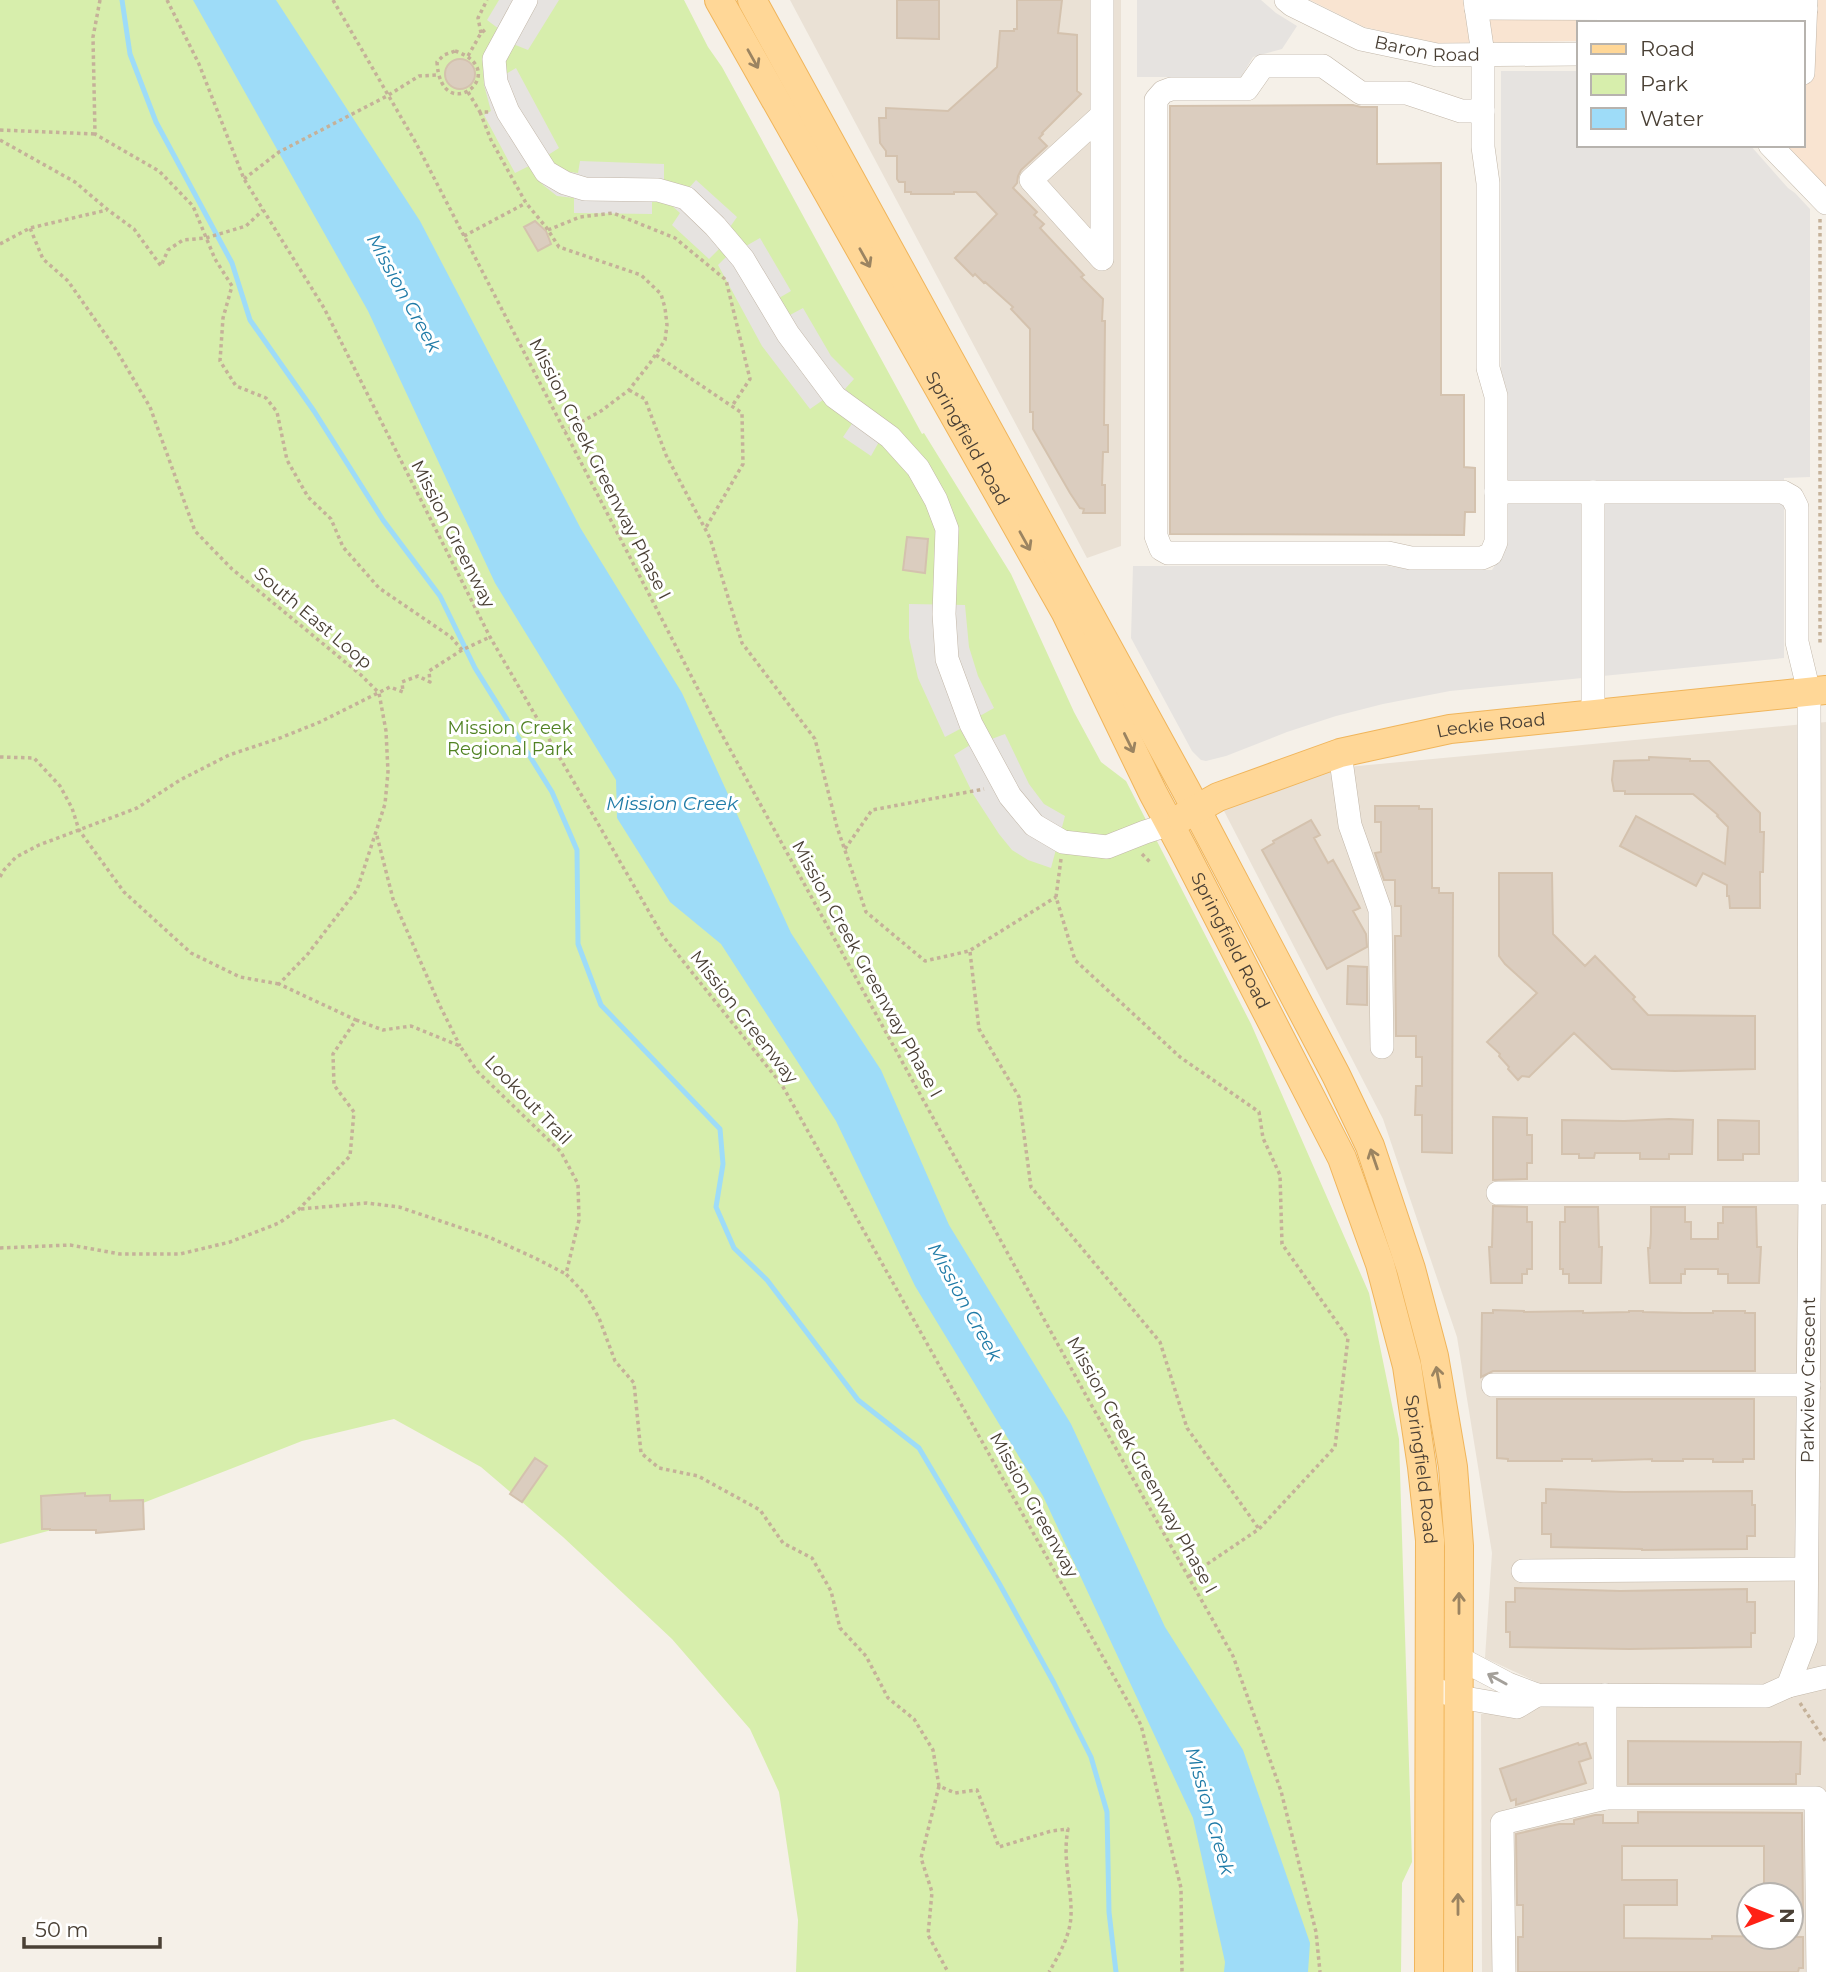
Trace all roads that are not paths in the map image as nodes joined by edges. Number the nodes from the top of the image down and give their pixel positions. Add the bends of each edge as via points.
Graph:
1 (526, 0) edge
2 (719, 0) edge
3 (752, 0) edge
4 (1102, 0) edge
5 (1286, 0) edge
6 (1476, 4) edge
7 (1806, 4) edge
8 (1805, 27) edge
9 (1483, 54) junction
10 (1577, 54) edge
11 (1483, 111) junction
12 (1102, 115) junction
13 (1774, 147) edge
14 (1794, 156) edge
15 (1823, 200) edge
16 (1496, 492) junction
17 (1593, 492) junction
18 (1818, 691) edge
19 (1593, 715) junction
20 (1340, 753) junction
21 (1196, 809) junction
22 (1170, 824) junction
23 (1382, 1047) dead end
24 (1498, 1193) dead end
25 (1818, 1193) edge
26 (1493, 1385) dead end
27 (1809, 1385) junction
28 (1817, 1449) edge
29 (1807, 1569) junction
30 (1523, 1572) dead end
31 (1459, 1658) junction
32 (1826, 1677) edge
33 (1788, 1686) junction
34 (1430, 1688) junction
35 (1537, 1695) junction
36 (1605, 1695) junction
37 (1459, 1697) junction
38 (1605, 1798) junction
39 (1429, 1972) edge
40 (1458, 1972) edge
41 (1504, 1972) edge
42 (1818, 1972) edge

1 - 22 street via 494,60 496,82 508,112 546,172 585,189 658,190 686,198 743,258 788,334 835,397 890,437 918,468 947,529 943,614 947,659 971,724 1010,796 1034,825 1063,842 1107,846
2 -> 22 main road, Springfield Road via 1065,611
3 - 21 main road, Springfield Road
4 - 12 street
5 - 9 street, Baron Road via 1361,39 1437,54
6 - 7 street
6 - 9 street
7 - 8 street
9 - 10 street, Baron Road
9 - 11 street
11 - 16 street via 1488,183 1488,368 1496,396
11 - 16 street via 1461,111 1407,93 1361,93 1323,66 1264,66 1247,89 1171,89 1156,100 1156,536 1168,553 1388,553 1410,558 1482,558 1491,554 1496,542
12 - 12 street via 1102,128 1102,259 1031,180
13 - 14 street
14 - 15 street
16 - 17 street
17 - 18 street, Parkview Crescent via 1783,492 1792,497 1797,508 1797,642
17 - 19 street
18 - 19 main road, Leckie Road
18 - 25 street, Parkview Crescent
19 - 20 main road, Leckie Road via 1450,729
20 - 21 main road, Leckie Road
20 - 23 street via 1350,825 1380,910
21 - 22 main road, Leckie Road
31 -> 21 main road, Springfield Road via 1459,1546 1453,1467 1434,1356 1411,1269 1370,1146
22 - 34 main road, Springfield Road via 1342,1158 1380,1264 1407,1366 1422,1467 1430,1540
24 - 25 street
25 - 27 street, Parkview Crescent
26 - 27 street
27 - 28 street, Parkview Crescent
28 - 29 street, Parkview Crescent
29 - 30 street
29 - 33 street, Parkview Crescent via 1805,1639
35 -> 31 street
31 - 37 main road, Springfield Road
32 - 33 street
33 - 36 street via 1766,1696
34 - 37 street
34 - 39 main road, Springfield Road
35 - 36 street
35 - 37 street via 1517,1707
36 - 38 street
40 -> 37 main road, Springfield Road
38 - 41 street via 1502,1823
38 - 42 street via 1816,1798

